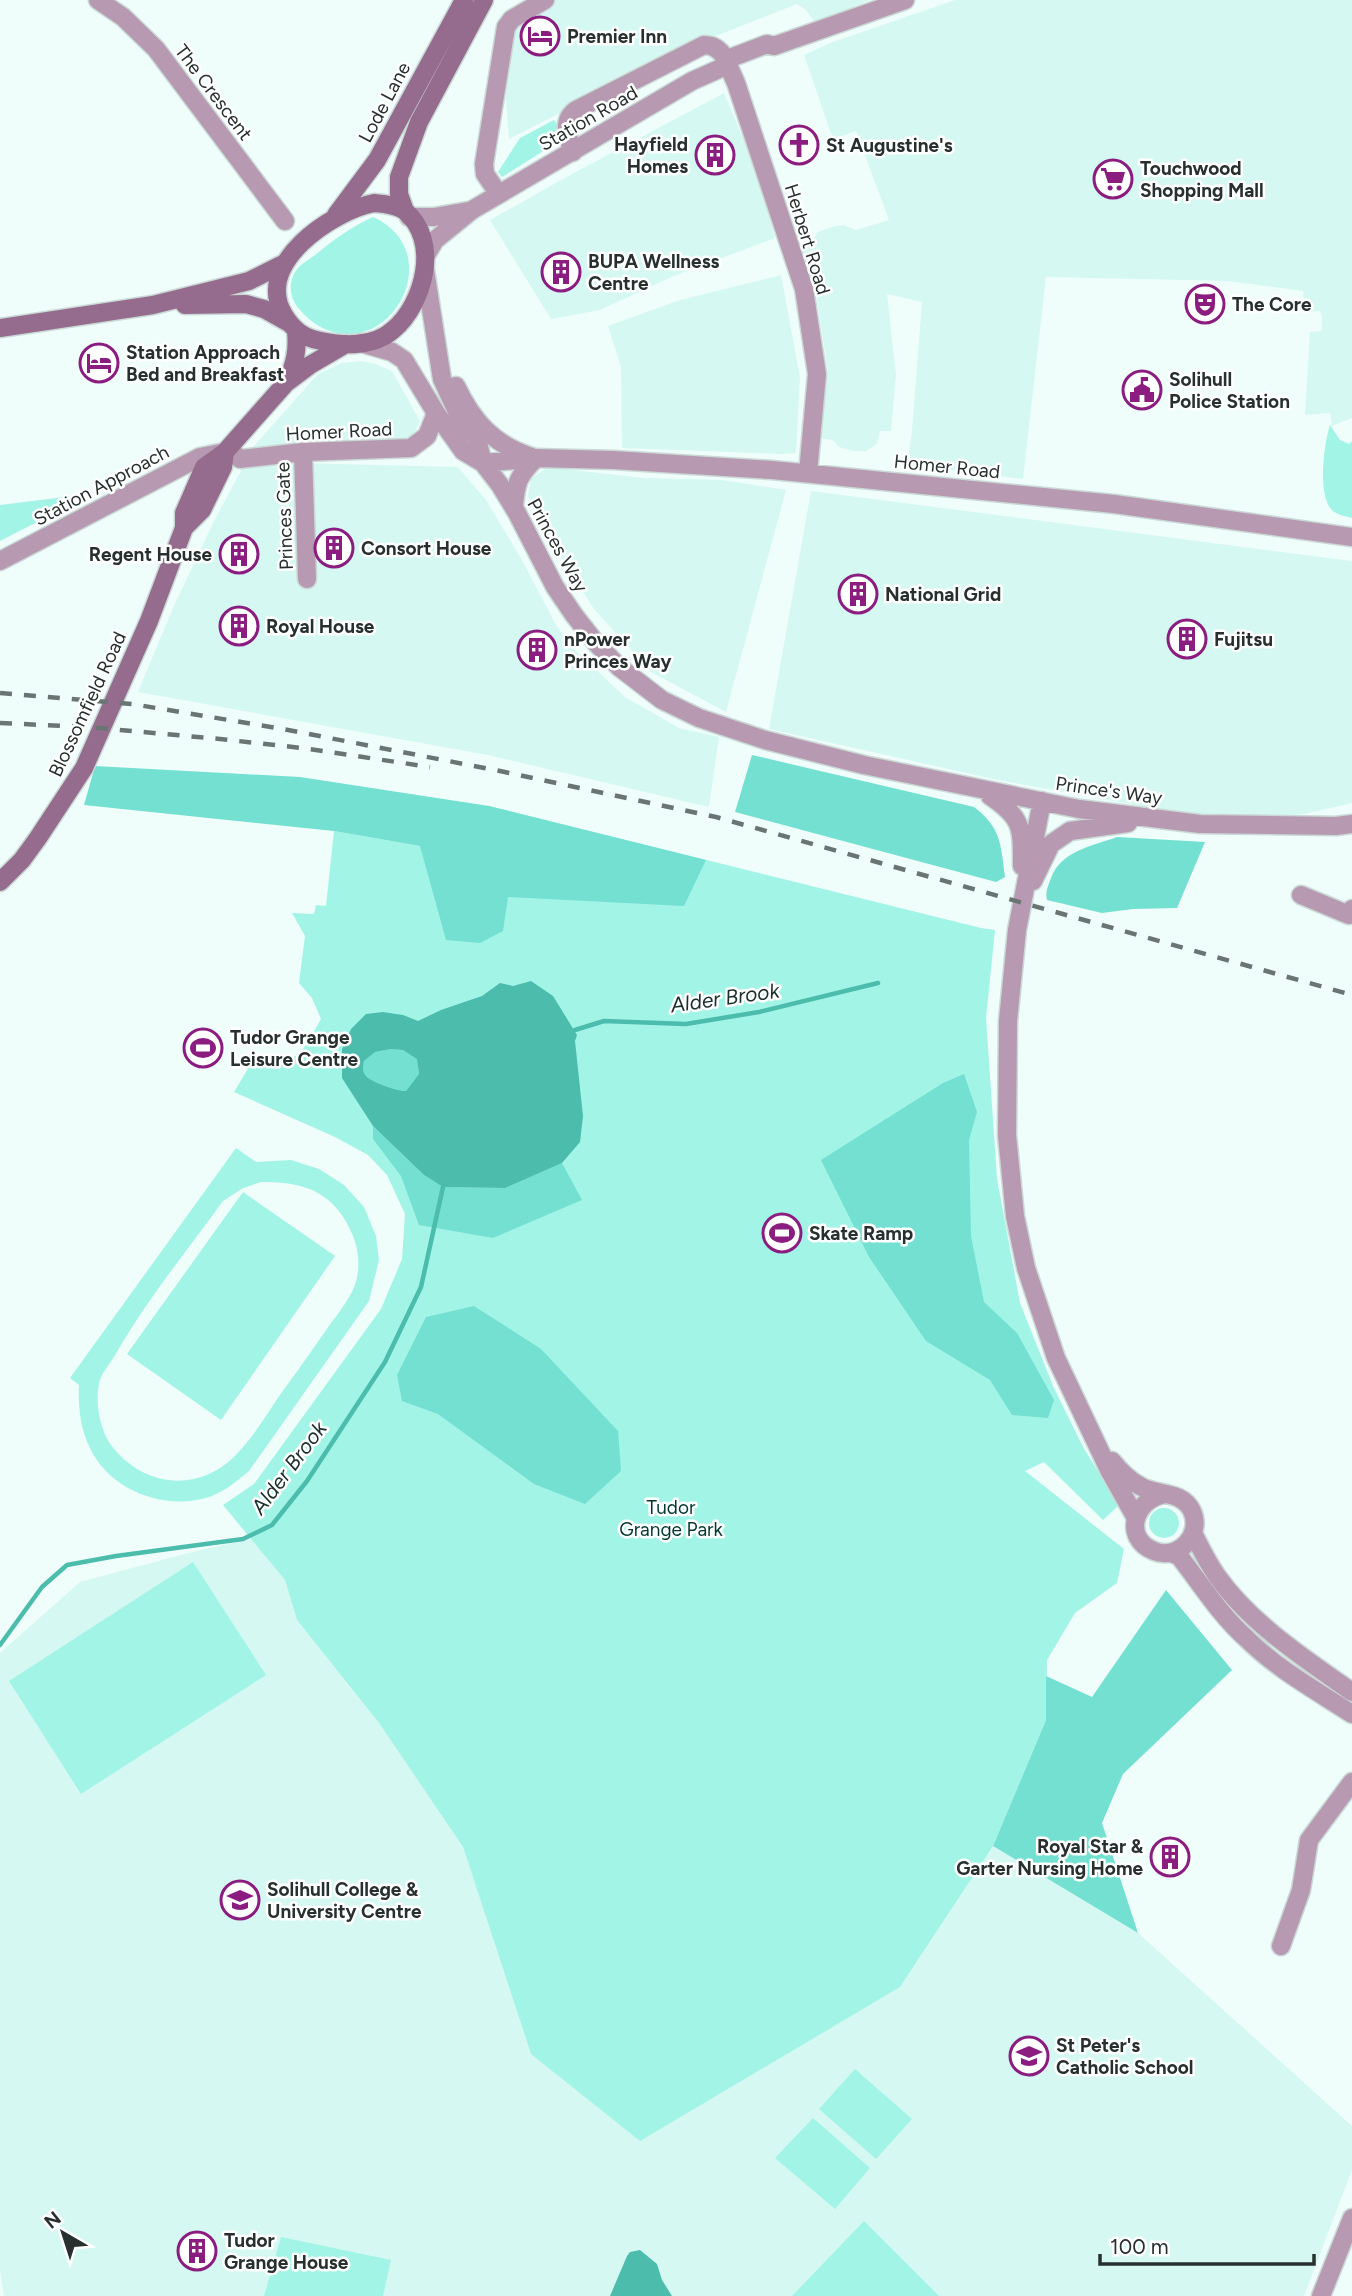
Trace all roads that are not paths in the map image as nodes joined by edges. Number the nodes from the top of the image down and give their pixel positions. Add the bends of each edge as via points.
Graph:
1 (97, 0) edge
2 (464, 0) edge
3 (484, 0) edge
4 (545, 0) edge
5 (905, 0) edge
6 (728, 65) junction
7 (573, 152) junction
8 (498, 194) junction
9 (472, 210) junction
10 (407, 214) junction
11 (334, 218) junction
12 (285, 221) dead end
13 (426, 262) junction
14 (283, 264) junction
15 (153, 305) junction
16 (292, 327) junction
17 (0, 328) edge
18 (436, 340) junction
19 (354, 344) junction
20 (286, 383) junction
21 (436, 414) junction
22 (226, 450) junction
23 (303, 452) junction
24 (536, 458) junction
25 (483, 463) junction
26 (807, 473) junction
27 (514, 506) junction
28 (1352, 537) edge
29 (0, 561) edge
30 (307, 579) dead end
31 (864, 765) joint
32 (983, 791) junction
33 (1042, 802) junction
34 (1170, 820) junction
35 (1352, 824) edge
36 (0, 882) edge
37 (1301, 895) dead end
38 (1022, 905) junction
39 (1352, 909) edge
40 (1098, 1445) junction
41 (1165, 1494) junction
42 (1136, 1518) junction
43 (1193, 1533) junction
44 (1171, 1552) junction
45 (1352, 1692) edge
46 (1352, 1714) edge
47 (1352, 1782) edge
48 (1281, 1946) dead end
49 (1352, 2218) edge
50 (1321, 2296) edge

1 - 12 street, The Crescent via 124,17 156,49
2 - 11 main road, Lode Lane via 377,160
3 - 10 main road, Lode Lane via 419,122 399,177 399,194
4 - 8 street via 506,27 484,164
5 - 6 street, Station Road via 774,46 765,56 738,67
6 - 7 street, Station Road via 692,81
6 - 7 street via 720,51 704,45 576,110 567,120
6 - 26 street, Herbert Road via 804,289 817,374
7 - 8 street, Station Road
8 - 9 street, Station Road
9 - 10 street, Station Road via 434,217
9 - 13 street, Station Road via 435,240
10 - 11 main road via 374,203
10 - 13 main road via 423,239
11 - 14 main road
13 - 18 street, Princes Way
13 - 19 main road via 416,299 393,331
14 - 15 main road via 249,281
14 - 16 main road via 276,296
15 - 16 main road via 246,304 264,309
15 - 17 main road
16 - 19 main road via 320,341
16 - 20 main road, Blossomfield Road via 296,359
18 - 24 street via 461,396 480,425 508,449
18 - 25 street, Princes Way via 442,379 459,416 477,439
19 - 20 main road, Blossomfield Road via 310,365
19 - 21 street, Princes Way via 404,359
20 - 22 main road, Blossomfield Road
21 - 23 street, Homer Road via 427,436 411,448
21 - 25 street, Princes Way via 463,451
22 - 23 street, Homer Road via 240,458
22 - 29 street, Station Approach via 200,457
22 - 36 main road, Blossomfield Road via 204,467 149,621 84,768 22,860
23 - 30 street, Princes Gate
24 - 25 street, Homer Road
24 - 26 street, Homer Road
24 - 27 street via 516,484
25 - 27 street, Princes Way
26 - 28 street, Homer Road via 1114,504
27 - 31 street, Princes Way via 555,587 596,643 638,683 699,718
31 - 32 street, Prince's Way
32 - 33 street, Prince's Way
32 - 38 street via 1007,807 1020,827
33 - 34 street, Prince's Way
33 - 38 street
34 - 35 street, Prince's Way
34 - 38 street via 1070,831 1051,844
37 - 39 street via 1349,915
38 - 40 street via 1012,965 1006,1070 1015,1216 1040,1316
40 - 41 street via 1122,1473 1140,1486
40 - 42 street
41 - 42 street via 1143,1503
41 - 43 street via 1188,1505 1194,1518
42 - 44 street via 1137,1533 1147,1547
43 - 44 street via 1185,1546
43 - 45 street via 1232,1594 1264,1625
44 - 46 street via 1248,1641
47 - 48 street via 1309,1840 1301,1890
49 - 50 street

